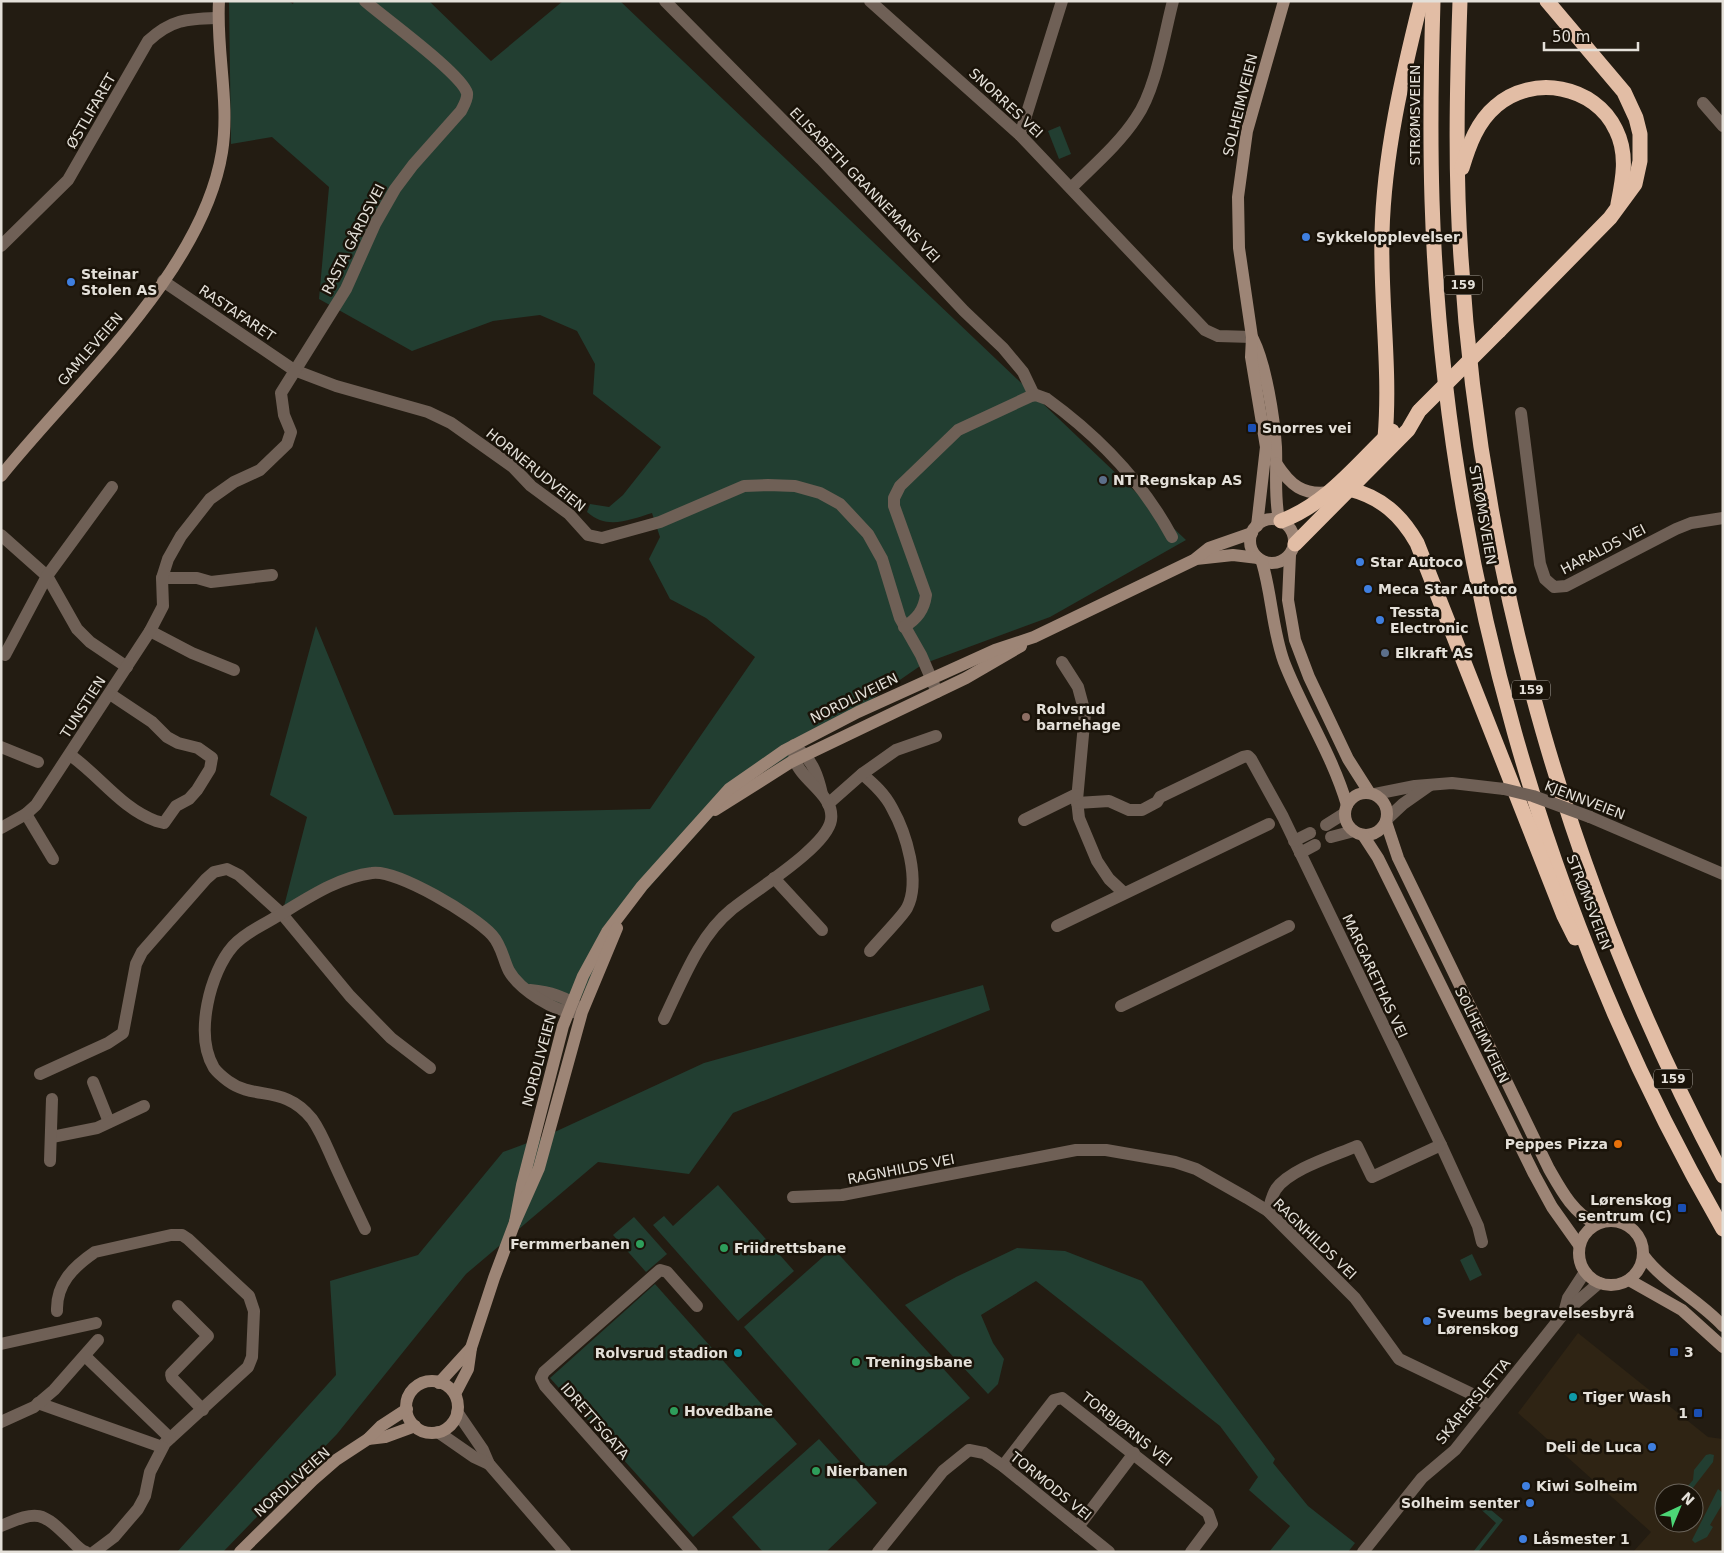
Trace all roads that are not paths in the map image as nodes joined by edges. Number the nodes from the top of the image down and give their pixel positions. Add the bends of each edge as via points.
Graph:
1 (219, 1) edge
2 (365, 1) edge
3 (665, 1) edge
4 (870, 1) edge
5 (1062, 1) edge
6 (1174, 1) edge
7 (1284, 1) edge
8 (1422, 1) edge
9 (1433, 1) edge
10 (1460, 1) edge
11 (1547, 1) edge
12 (218, 18) junction
13 (1703, 103) dead end
14 (1723, 126) edge
15 (1020, 134) junction
16 (1458, 179) junction
17 (1071, 188) junction
18 (1617, 209) junction
19 (1, 246) edge
20 (164, 281) junction
21 (1252, 337) junction
22 (294, 370) junction
23 (1034, 395) junction
24 (1420, 410) junction
25 (1521, 413) dead end
26 (1384, 438) junction
27 (1276, 463) junction
28 (1, 476) edge
29 (112, 487) dead end
30 (1349, 489) junction
31 (1330, 492) junction
32 (1723, 518) edge
33 (1280, 520) junction
34 (1254, 529) junction
35 (1, 535) edge
36 (1172, 537) dead end
37 (1292, 550) junction
38 (1194, 560) junction
39 (1260, 560) junction
40 (272, 575) dead end
41 (47, 576) junction
42 (162, 578) junction
43 (904, 627) junction
44 (150, 631) junction
45 (1034, 637) junction
46 (5, 655) dead end
47 (1062, 662) dead end
48 (128, 667) junction
49 (234, 670) dead end
50 (931, 678) junction
51 (937, 692) junction
52 (110, 694) junction
53 (936, 736) dead end
54 (794, 745) junction
55 (1, 747) edge
56 (800, 758) junction
57 (67, 759) junction
58 (38, 762) dead end
59 (862, 774) junction
60 (1430, 785) junction
61 (1372, 793) junction
62 (1077, 798) junction
63 (825, 799) junction
64 (1346, 809) junction
65 (26, 814) junction
66 (706, 815) junction
67 (1024, 820) dead end
68 (1387, 821) junction
69 (1269, 824) dead end
70 (1, 828) edge
71 (1310, 833) dead end
72 (1358, 833) junction
73 (1294, 841) junction
74 (1315, 845) dead end
75 (1300, 853) junction
76 (54, 859) dead end
77 (1723, 874) edge
78 (774, 878) junction
79 (1124, 893) junction
80 (282, 914) junction
81 (621, 916) junction
82 (1057, 926) dead end
83 (1289, 926) dead end
84 (822, 930) dead end
85 (870, 951) dead end
86 (1121, 1006) dead end
87 (570, 1007) junction
88 (582, 1012) junction
89 (664, 1019) dead end
90 (1632, 1051) junction
91 (430, 1068) dead end
92 (40, 1074) dead end
93 (93, 1082) dead end
94 (52, 1099) dead end
95 (144, 1106) dead end
96 (110, 1122) junction
97 (52, 1137) junction
98 (1441, 1146) junction
99 (50, 1161) dead end
100 (1723, 1176) edge
101 (793, 1197) dead end
102 (1268, 1212) junction
103 (515, 1222) junction
104 (1596, 1224) junction
105 (1723, 1228) edge
106 (365, 1230) dead end
107 (1482, 1242) dead end
108 (1579, 1245) junction
109 (1644, 1256) junction
110 (1585, 1272) junction
111 (1629, 1280) junction
112 (1599, 1284) junction
113 (178, 1306) dead end
114 (697, 1306) dead end
115 (57, 1311) dead end
116 (1564, 1313) junction
117 (96, 1323) dead end
118 (1723, 1326) edge
119 (98, 1340) dead end
120 (1, 1344) edge
121 (1723, 1347) edge
122 (472, 1348) junction
123 (85, 1356) junction
124 (439, 1382) junction
125 (454, 1394) junction
126 (38, 1403) junction
127 (1489, 1407) junction
128 (407, 1409) junction
129 (203, 1410) junction
130 (457, 1412) junction
131 (1, 1422) edge
132 (415, 1426) junction
133 (438, 1432) junction
134 (368, 1439) junction
135 (166, 1442) junction
136 (1134, 1454) junction
137 (488, 1464) junction
138 (1003, 1466) junction
139 (1, 1526) edge
140 (1078, 1527) junction
141 (84, 1552) edge
142 (94, 1552) edge
143 (240, 1552) edge
144 (565, 1552) edge
145 (692, 1552) edge
146 (878, 1552) edge
147 (1110, 1552) edge
148 (1191, 1552) edge
149 (1363, 1552) edge

1 - 12 main road, GAMLEVEIEN
2 - 22 street, RASTA GÅRDSVEI via 463,84 467,100 396,189 375,224 346,289
3 - 23 street, ELISABETH GRANNEMANS VEI via 1003,348 1023,372
4 - 15 street, SNORRES VEI
5 - 15 street
6 - 17 street via 1148,96 1137,117
7 - 21 main road, SOLHEIMVEIEN via 1247,131 1238,198 1239,248
8 - 26 highway via 1403,70 1384,199 1382,273 1388,398
9 - 90 highway, STRØMSVEIEN / 159 via 1431,147 1435,257 1448,399 1469,530 1499,668 1538,808 1578,923
10 - 16 highway, STRØMSVEIEN / 159
11 - 18 highway via 1613,77 1636,118 1641,146 1638,171 1635,184
12 - 19 street, ØSTLIFARET via 177,22 161,29 148,41 68,180
12 - 20 main road, GAMLEVEIEN via 225,119 220,164 197,224
13 - 14 street
15 - 17 street, SNORRES VEI
16 - 18 highway via 1475,133 1494,107 1511,95 1535,87 1562,89 1592,102 1616,129 1624,169
16 - 100 highway, STRØMSVEIEN / 159 via 1461,258 1473,390 1501,561 1528,678 1561,794 1609,929 1665,1061
17 - 21 street, SNORRES VEI via 1205,330 1218,336
18 - 24 highway, bridge via 1597,234
20 - 22 street, RASTAFARET
20 - 28 main road, GAMLEVEIEN
21 - 27 main road, SOLHEIMVEIEN via 1261,354 1275,434
21 - 34 main road, SOLHEIMVEIEN via 1251,357 1266,447
22 - 42 street via 281,393 284,415 291,432 287,444 260,470 234,482 210,499 181,536
22 - 43 street, HORNERUDVEIEN via 336,386 428,412 451,423 513,467 531,486 569,514 588,535 595,537 602,538 660,522 744,486 796,486 820,492 840,504 868,534 882,559
23 - 36 street via 1052,402 1107,450 1153,504
23 - 43 street via 958,430 897,491 894,506 926,595 917,618
24 - 26 highway
24 - 30 highway via 1408,430
25 - 32 street, HARALDS VEI via 1540,564 1545,579 1554,587 1566,586 1684,526
26 - 31 highway
27 - 31 main road via 1288,480 1301,490 1317,494
27 - 33 main road, SOLHEIMVEIEN via 1275,497
29 - 41 street
30 - 37 highway
30 - 90 highway via 1372,496 1392,509 1417,543 1564,916
31 - 33 highway via 1295,516
33 - 34 main road, NORDLIVEIEN via 1265,520
33 - 37 main road via 1292,530
34 - 38 main road, NORDLIVEIEN via 1209,548
34 - 39 main road via 1250,544
35 - 41 street
37 - 39 main road, NORDLIVEIEN via 1274,564
37 - 61 main road via 1288,600 1295,640 1344,750
38 - 39 main road, NORDLIVEIEN via 1233,555
38 - 45 main road, NORDLIVEIEN
39 - 64 main road via 1280,649 1336,771
40 - 42 street via 211,582 197,578
41 - 46 street
41 - 48 street via 77,628 90,642
42 - 44 street, TUNSTIEN via 163,606
43 - 50 street, HORNERUDVEIEN
44 - 48 street, TUNSTIEN
44 - 49 street
45 - 50 main road, NORDLIVEIEN
45 - 51 main road, NORDLIVEIEN via 1000,660
47 - 62 street via 1078,687 1085,713
48 - 52 street, TUNSTIEN
50 - 51 street, HORNERUDVEIEN
50 - 54 main road, NORDLIVEIEN
51 - 56 main road, NORDLIVEIEN
52 - 57 street, TUNSTIEN
52 - 57 street via 152,722 167,737 198,748 212,758 210,769 197,790 176,806 164,823 110,791 90,768
53 - 59 street via 896,750
54 - 56 street
54 - 66 main road, NORDLIVEIEN via 735,783
55 - 58 street
56 - 63 street via 809,781
56 - 66 main road, NORDLIVEIEN
57 - 65 street, TUNSTIEN via 36,805
59 - 63 street
59 - 85 street via 877,787 892,808 914,875 907,909
60 - 61 street, KJENNVEIEN
60 - 68 street via 1403,804
60 - 77 street, KJENNVEIEN, bridge via 1452,783 1533,796
61 - 64 main road via 1354,796
61 - 68 main road via 1380,797 1387,807
62 - 67 street
62 - 73 street, MARGARETHAS VEI via 1109,801 1128,810 1142,810 1160,797 1248,756
62 - 79 street via 1079,818 1097,861 1108,879
63 - 78 street via 832,819 826,834
64 - 72 main road via 1347,823
64 - 72 street via 1328,831
65 - 70 street, TUNSTIEN
65 - 76 street
66 - 81 main road, NORDLIVEIEN via 655,870
68 - 72 main road via 1374,834
68 - 104 main road, SOLHEIMVEIEN via 1398,858 1549,1169 1573,1206
69 - 79 street
71 - 73 street
72 - 108 main road, SOLHEIMVEIEN via 1378,858 1534,1174
73 - 75 street, MARGARETHAS VEI
74 - 75 street
75 - 98 street, MARGARETHAS VEI
78 - 84 street
78 - 89 street via 729,911 708,934
79 - 82 street
80 - 87 street via 340,883 366,874 386,873 426,890 493,935 512,975 530,990 545,992
80 - 91 street via 350,996 391,1038
80 - 92 street via 239,875 227,869 214,872 142,952 136,964 122,1033 108,1043
80 - 106 street via 234,944 220,965 209,994 205,1045 214,1068 230,1082 293,1101 312,1120
81 - 87 main road, NORDLIVEIEN via 595,953
81 - 88 main road, NORDLIVEIEN
83 - 86 street
87 - 88 street
87 - 103 main road, NORDLIVEIEN
88 - 103 main road, NORDLIVEIEN via 539,1168
90 - 105 highway, STRØMSVEIEN / 159 via 1657,1106
93 - 96 street
94 - 97 street
95 - 96 street
96 - 97 street via 97,1128
97 - 99 street
98 - 102 street via 1372,1177 1357,1146 1285,1180 1275,1190
98 - 107 street, MARGARETHAS VEI via 1478,1226
101 - 102 street, RAGNHILDS VEI via 842,1196 1043,1155 1106,1150 1175,1162 1196,1169
102 - 127 street, RAGNHILDS VEI via 1355,1298 1399,1358 1476,1396
103 - 122 main road, NORDLIVEIEN
104 - 108 main road via 1585,1233
104 - 109 main road via 1617,1221 1630,1227 1639,1237
108 - 110 main road via 1579,1258
109 - 111 main road via 1638,1271
109 - 118 main road
110 - 112 main road
110 - 116 street, SKÅRERSLETTA via 1568,1298
111 - 112 main road via 1613,1286
111 - 121 main road via 1682,1310
112 - 116 street, SKÅRERSLETTA
113 - 129 street via 208,1336 171,1374
114 - 145 street, IDRETTSGATA via 667,1272 660,1270 541,1378
115 - 129 street via 56,1298 69,1274 95,1252 162,1236 182,1235 188,1239 246,1291 254,1311 252,1357 248,1367
116 - 127 street, SKÅRERSLETTA
117 - 120 street
119 - 123 street
122 - 124 main road, NORDLIVEIEN
122 - 125 main road, NORDLIVEIEN via 468,1369
123 - 126 street
123 - 135 street
124 - 125 main road
124 - 128 main road via 416,1387 409,1397
125 - 130 main road
126 - 131 street
126 - 135 street
127 - 149 street, SKÅRERSLETTA via 1455,1450 1422,1478
128 - 132 main road
128 - 134 main road, NORDLIVEIEN
129 - 135 street
130 - 133 main road via 450,1425
130 - 137 street via 483,1450
132 - 133 main road via 427,1432
132 - 134 main road, NORDLIVEIEN via 385,1438
133 - 137 street
134 - 143 main road, NORDLIVEIEN via 312,1480
135 - 142 street via 150,1472 145,1496 138,1509 114,1536
136 - 138 street, TORBJØRNS VEI via 1062,1398 1054,1400
136 - 140 street
136 - 148 street, TORBJØRNS VEI via 1208,1514 1212,1524
137 - 144 street
138 - 140 street, TORMODS VEI
138 - 146 street, TORMODS VEI via 984,1453 969,1450 943,1471
139 - 141 street via 34,1514 45,1518
140 - 147 street, TORMODS VEI

